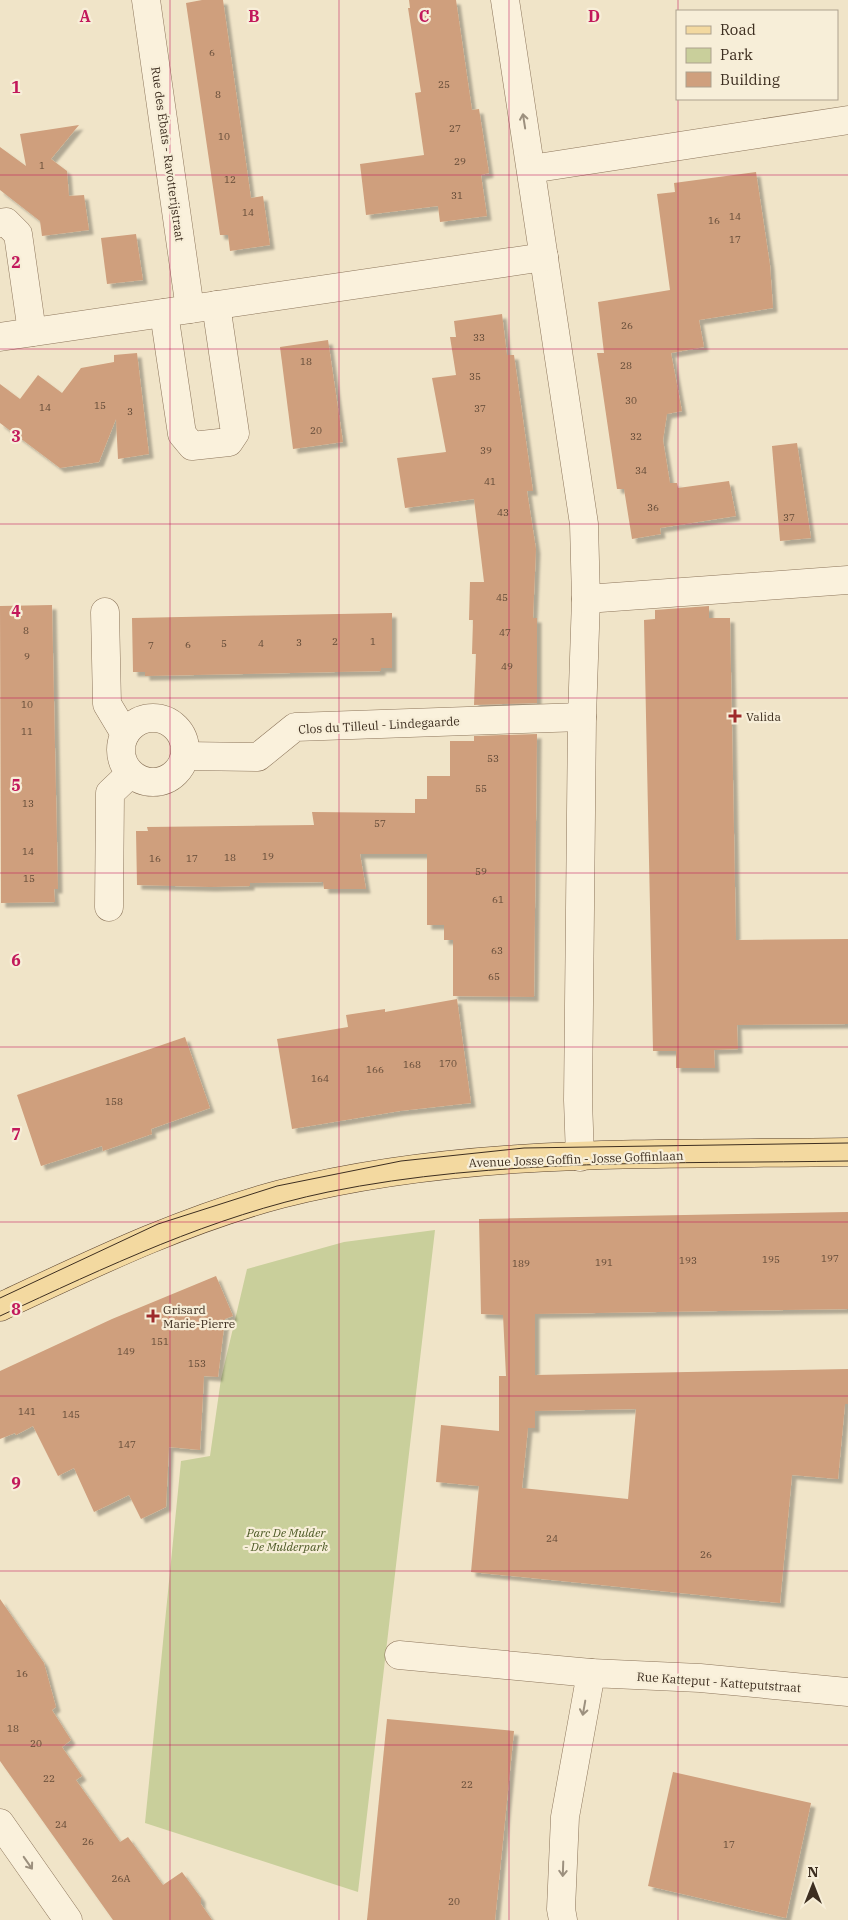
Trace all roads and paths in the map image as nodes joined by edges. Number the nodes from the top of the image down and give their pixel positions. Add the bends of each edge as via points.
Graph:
1 (146, 0) edge
2 (505, 0) edge
3 (848, 120) edge
4 (531, 170) junction
5 (0, 223) edge
6 (544, 257) junction
7 (190, 309) junction
8 (32, 332) junction
9 (0, 337) edge
10 (848, 580) edge
11 (586, 599) junction
12 (104, 612) dead end
13 (582, 717) junction
14 (125, 734) junction
15 (185, 756) junction
16 (130, 774) junction
17 (109, 907) dead end
18 (848, 1152) edge
19 (580, 1157) junction
20 (0, 1307) edge
21 (399, 1655) dead end
22 (591, 1673) junction
23 (848, 1692) edge
24 (0, 1823) edge
25 (68, 1920) edge
26 (563, 1920) edge

1 - 7 street, Rue des Ébats - Ravotterijstraat
4 -> 2 street
3 - 4 street
4 - 6 street
5 - 8 street via 6,222 18,234
6 - 7 street
6 - 11 street via 584,524
7 - 8 street
8 - 9 street
10 - 11 street
11 - 13 street
12 - 14 street via 107,704
13 - 15 street, Clos du Tilleul - Lindegaarde via 295,727 258,757
13 - 19 street
14 - 15 street via 135,723 149,717 164,719 177,728 184,741
14 - 16 street via 120,748 122,762
15 - 16 street via 179,769 169,778 156,782 142,781
16 - 17 street via 110,794
18 - 19 main road, Avenue Josse Goffin - Josse Goffinlaan
19 - 20 main road, Avenue Josse Goffin - Josse Goffinlaan via 524,1158 398,1170 279,1195 162,1233
21 - 22 street, Rue Katteput - Katteputstraat
22 - 23 street, Rue Katteput - Katteputstraat via 700,1678
22 -> 26 street via 565,1817
24 -> 25 street

